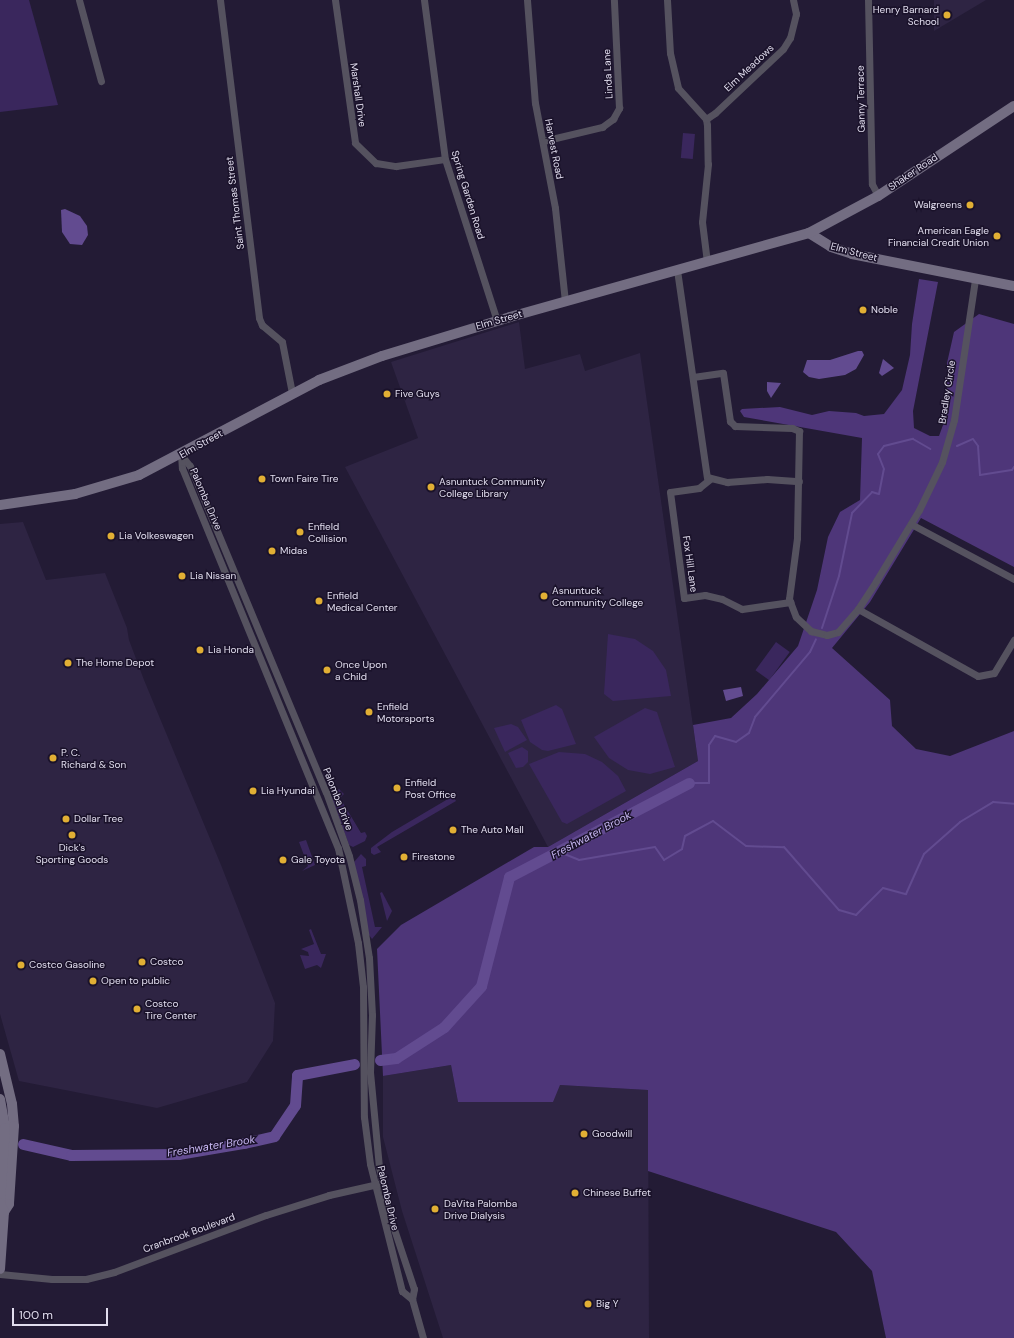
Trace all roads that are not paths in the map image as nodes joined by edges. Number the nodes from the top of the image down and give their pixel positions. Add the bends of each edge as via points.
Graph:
1 (80, 0) edge
2 (220, 0) edge
3 (335, 0) edge
4 (424, 0) edge
5 (528, 0) edge
6 (614, 0) edge
7 (667, 0) edge
8 (793, 0) edge
9 (868, 0) edge
10 (101, 81) dead end
11 (1014, 106) edge
12 (706, 119) junction
13 (543, 141) junction
14 (445, 159) junction
15 (878, 196) junction
16 (809, 233) junction
17 (707, 262) junction
18 (677, 270) junction
19 (975, 279) junction
20 (1014, 286) edge
21 (564, 301) junction
22 (497, 321) junction
23 (693, 378) junction
24 (292, 393) junction
25 (181, 455) junction
26 (710, 479) junction
27 (799, 481) junction
28 (0, 505) edge
29 (911, 524) junction
30 (1014, 579) edge
31 (790, 602) junction
32 (858, 609) junction
33 (1014, 640) edge
34 (298, 729) junction
35 (294, 738) junction
36 (349, 856) junction
37 (340, 859) junction
38 (368, 951) junction
39 (359, 952) junction
40 (0, 1054) edge
41 (363, 1095) junction
42 (371, 1095) junction
43 (0, 1100) edge
44 (383, 1183) junction
45 (374, 1185) junction
46 (4, 1212) junction
47 (0, 1269) edge
48 (0, 1274) edge
49 (412, 1299) junction
50 (423, 1338) edge

1 - 10 street
2 - 24 street, Saint Thomas Street via 259,318 262,325 282,342
3 - 14 street, Marshall Drive via 356,143 376,163 396,166
4 - 14 street, Spring Garden Road
5 - 13 street, Harvest Road via 535,103
6 - 13 street, Linda Lane via 619,108 612,119 602,127
7 - 12 street via 670,53 678,88
8 - 12 street, Elm Meadows via 796,14 790,38 783,50 716,113
9 - 15 street, Ganny Terrace via 872,184
11 - 15 main road, Shaker Road
12 - 17 street via 708,164 702,222
13 - 21 street, Harvest Road via 555,208
14 - 22 street, Spring Garden Road
15 - 16 main road, Shaker Road
16 - 17 main road, Elm Street
16 - 19 main road, Elm Street via 831,248 852,254
17 - 18 main road, Elm Street
18 - 21 main road, Elm Street
18 - 23 street
19 - 20 main road, Elm Street
19 - 29 street, Bradley Circle via 954,420 942,462
21 - 22 main road, Elm Street
22 - 24 main road, Elm Street via 378,357
23 - 26 street via 705,472
23 - 27 street via 723,373 730,421 735,426 792,428 799,431
24 - 25 main road, Elm Street
25 - 28 main road, Elm Street via 139,475 93,490
25 - 34 street, Palomba Drive via 190,466
25 - 35 street, Palomba Drive via 182,468
26 - 27 street via 727,482 767,479
26 - 31 street, Fox Hill Lane via 699,488 670,492 684,598 705,595 722,599 742,609
27 - 31 street via 797,538 789,588
29 - 30 street
29 - 32 street, Bradley Circle
31 - 32 street, Bradley Circle via 796,618 811,631 821,634 838,632
32 - 33 street via 978,676 994,673
34 - 35 street
34 - 36 street, Palomba Drive
35 - 37 street, Palomba Drive via 322,805
36 - 37 street
36 - 38 street, Palomba Drive via 360,900
37 - 39 street, Palomba Drive via 352,907
38 - 39 street
38 - 42 street, Palomba Drive via 372,1015
39 - 41 street, Palomba Drive via 363,987
40 - 46 main road via 12,1104 14,1126 9,1204
41 - 42 street
41 - 45 street, Palomba Drive
42 - 44 street, Palomba Drive
43 - 46 main road via 5,1128 0,1203
44 - 45 street, Cranbrook Boulevard
44 - 49 street, Palomba Drive via 388,1211 414,1289
45 - 48 street, Cranbrook Boulevard via 266,1215 114,1272 86,1278 52,1279
45 - 49 street, Palomba Drive via 402,1292
46 - 47 main road
49 - 50 street, Palomba Drive

